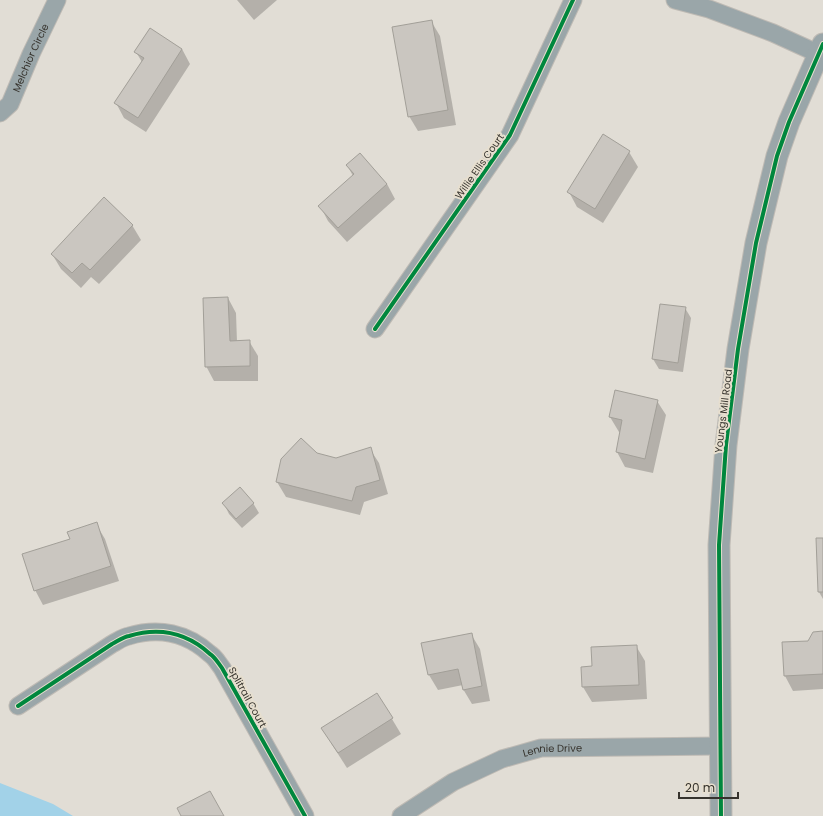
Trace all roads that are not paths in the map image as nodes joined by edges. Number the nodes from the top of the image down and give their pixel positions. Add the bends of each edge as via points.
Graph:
1 (57, 0) edge
2 (573, 0) edge
3 (674, 0) edge
4 (821, 49) edge
5 (0, 113) edge
6 (375, 329) dead end
7 (18, 706) dead end
8 (720, 746) junction
9 (305, 816) edge
10 (402, 816) edge
11 (721, 816) edge

1 - 5 street, Melchior Circle via 10,104
2 - 6 street, Willie Ellis Court via 510,135
3 - 4 street via 709,9
4 - 8 street, Youngs Mill Road via 777,156 756,243 738,349 726,445 719,545
7 - 9 street, Splitrail Court via 128,636 154,631 172,633 189,639 211,654 222,668
8 - 10 street, Lennie Drive via 541,748 502,759 453,782
8 - 11 street, Youngs Mill Road

